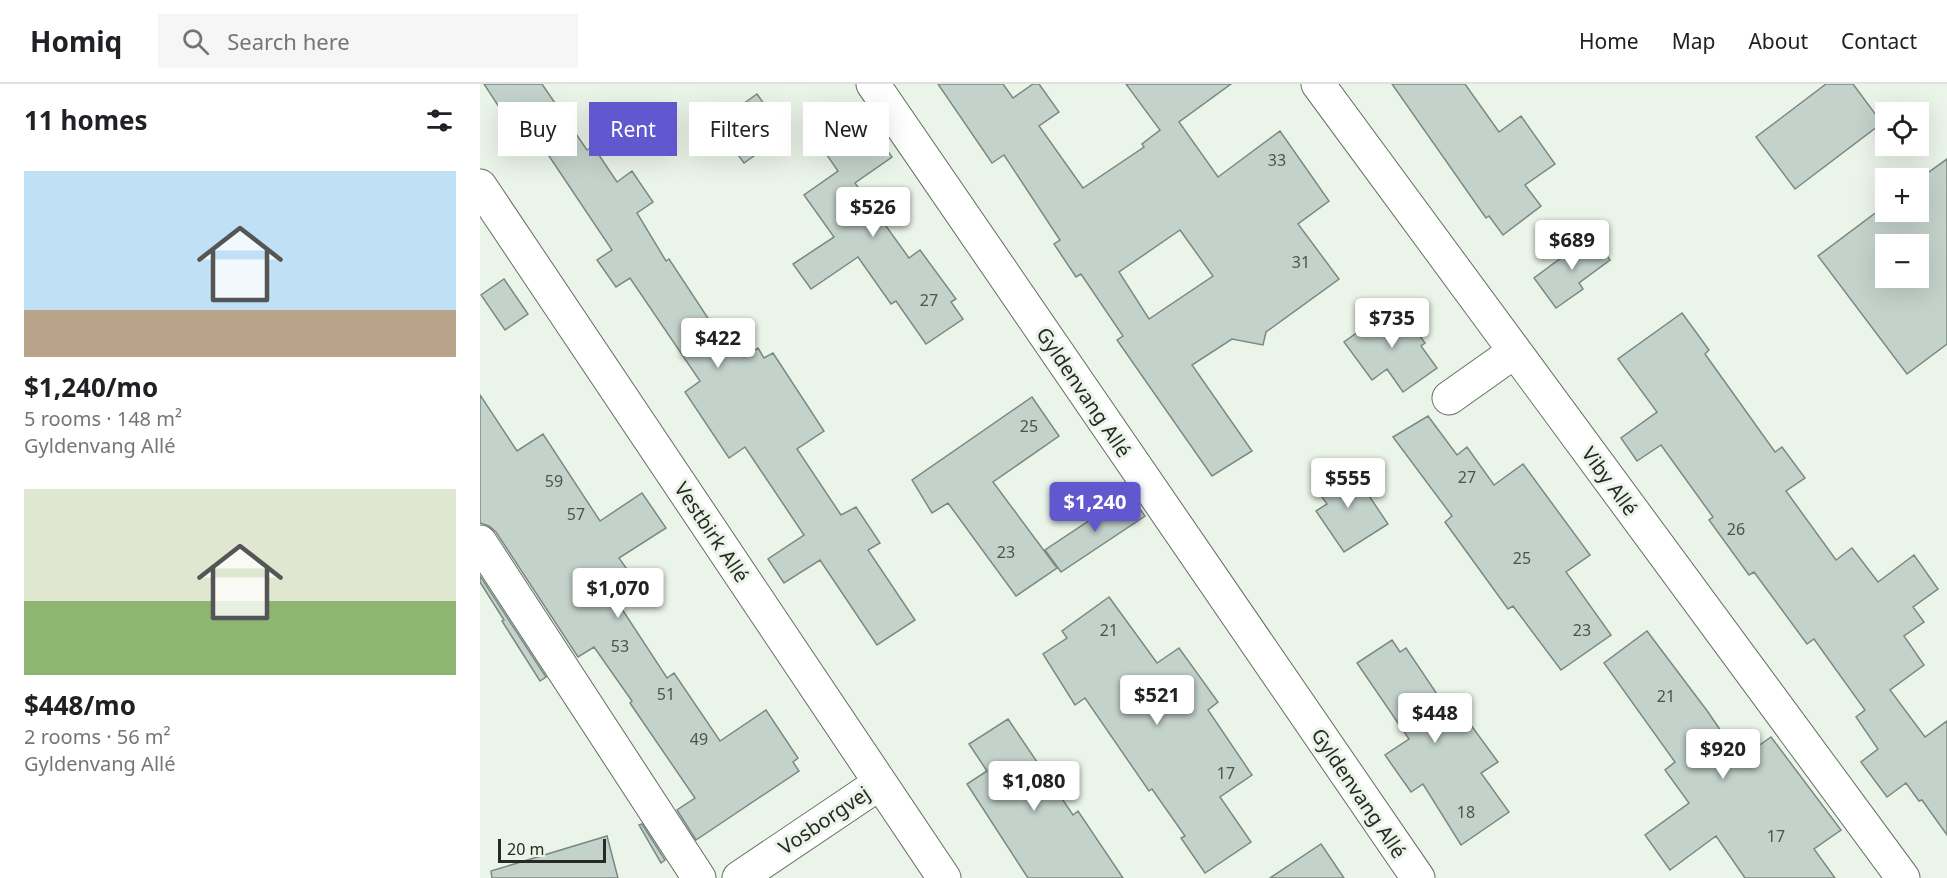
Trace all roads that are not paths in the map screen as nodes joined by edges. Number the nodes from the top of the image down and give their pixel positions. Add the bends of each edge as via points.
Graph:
1 (873, 84) edge
2 (1318, 84) edge
3 (480, 186) edge
4 (1514, 352) junction
5 (1449, 399) dead end
6 (480, 542) edge
7 (880, 783) junction
8 (699, 878) edge
9 (739, 878) edge
10 (944, 878) edge
11 (1418, 878) edge
12 (1903, 878) edge

1 - 11 street, Gyldenvang Allé
2 - 4 street, Viby Allé
3 - 7 street, Vestbirk Allé
4 - 5 street
4 - 12 street, Viby Allé
6 - 8 street
7 - 9 street, Vosborgvej
7 - 10 street, Vestbirk Allé

